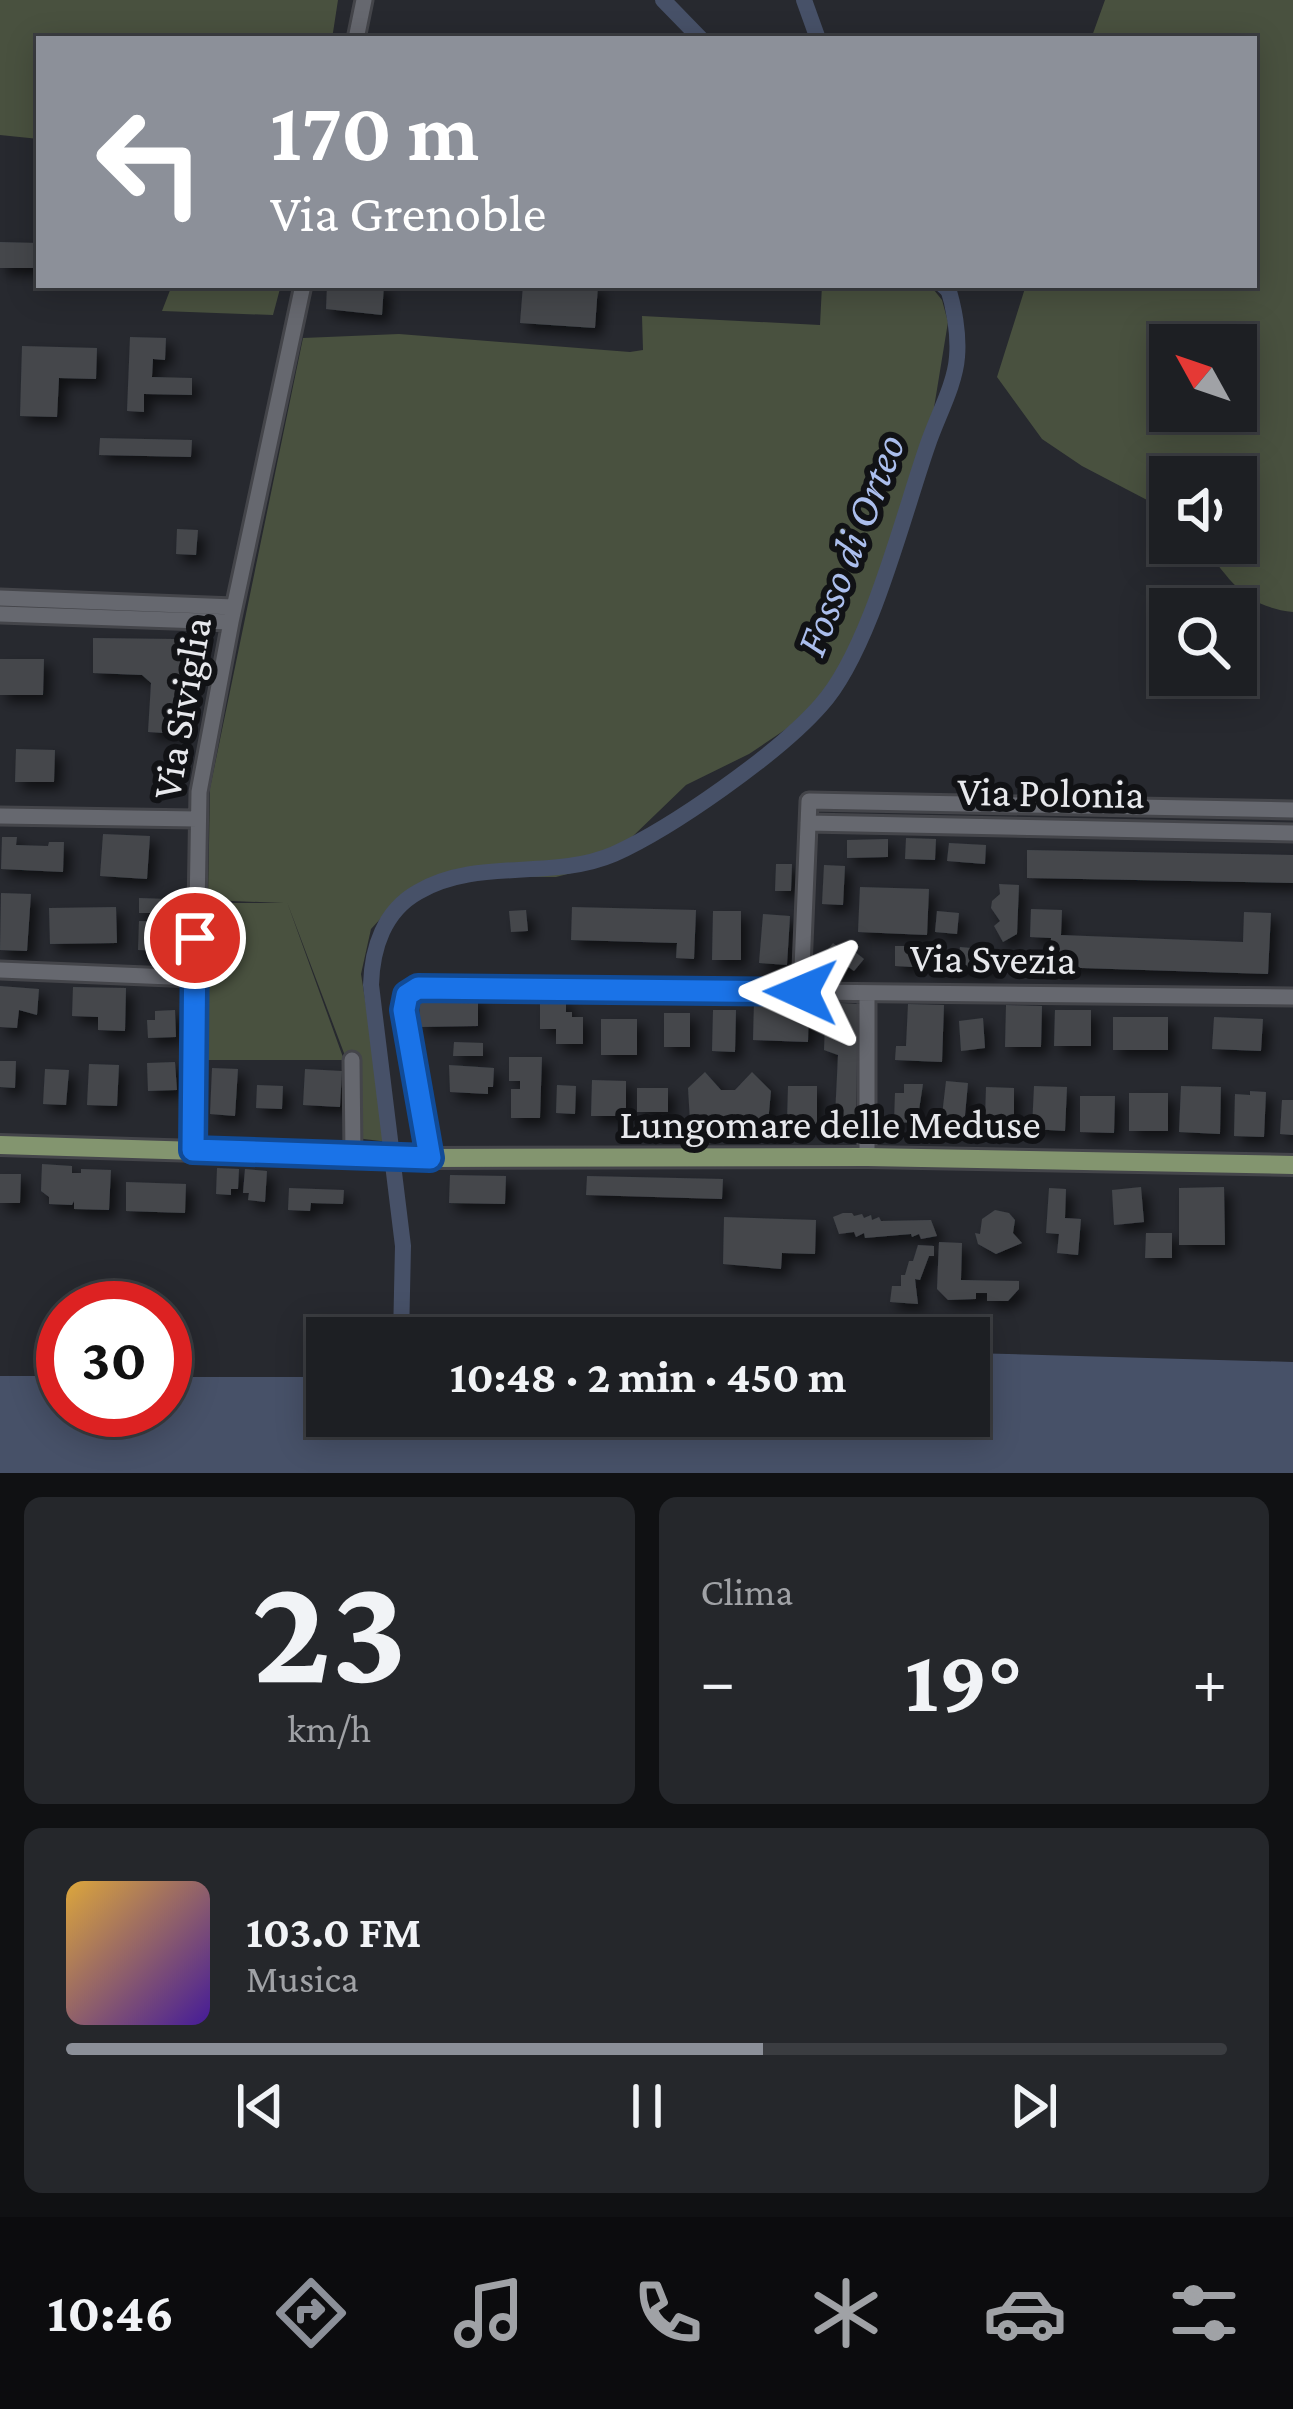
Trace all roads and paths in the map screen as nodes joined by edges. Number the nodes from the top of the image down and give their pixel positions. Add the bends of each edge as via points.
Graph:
1 (364, 0) edge
2 (357, 36) edge
3 (302, 288) edge
4 (0, 598) edge
5 (0, 614) edge
6 (232, 614) junction
7 (1293, 810) edge
8 (0, 816) edge
9 (197, 819) junction
10 (808, 823) junction
11 (1293, 833) edge
12 (0, 970) edge
13 (194, 978) junction
14 (801, 992) junction
15 (867, 993) junction
16 (1293, 997) edge
17 (352, 1060) dead end
18 (0, 1144) edge
19 (193, 1150) junction
20 (360, 1155) junction
21 (867, 1156) junction
22 (426, 1158) junction
23 (1293, 1165) edge

1 - 2 street
3 - 6 street, Via Siviglia
4 - 6 street
5 - 6 street
6 - 9 street, Via Siviglia
7 - 10 street, Via Polonia via 809,801
8 - 9 street
9 - 13 street, Via Siviglia
10 - 11 street, Via Polonia
10 - 14 street
12 - 13 street
13 - 19 street, Via Siviglia
14 - 15 street, Via Svezia
14 - 22 street, Via Svezia via 421,988 407,995 404,1010
15 - 16 street, Via Svezia
15 - 21 street
17 - 20 street
18 - 19 main road, Lungomare delle Meduse
19 - 20 main road, Lungomare delle Meduse
20 - 22 main road, Lungomare delle Meduse
21 - 22 main road, Lungomare delle Meduse
21 - 23 main road, Lungomare delle Meduse

